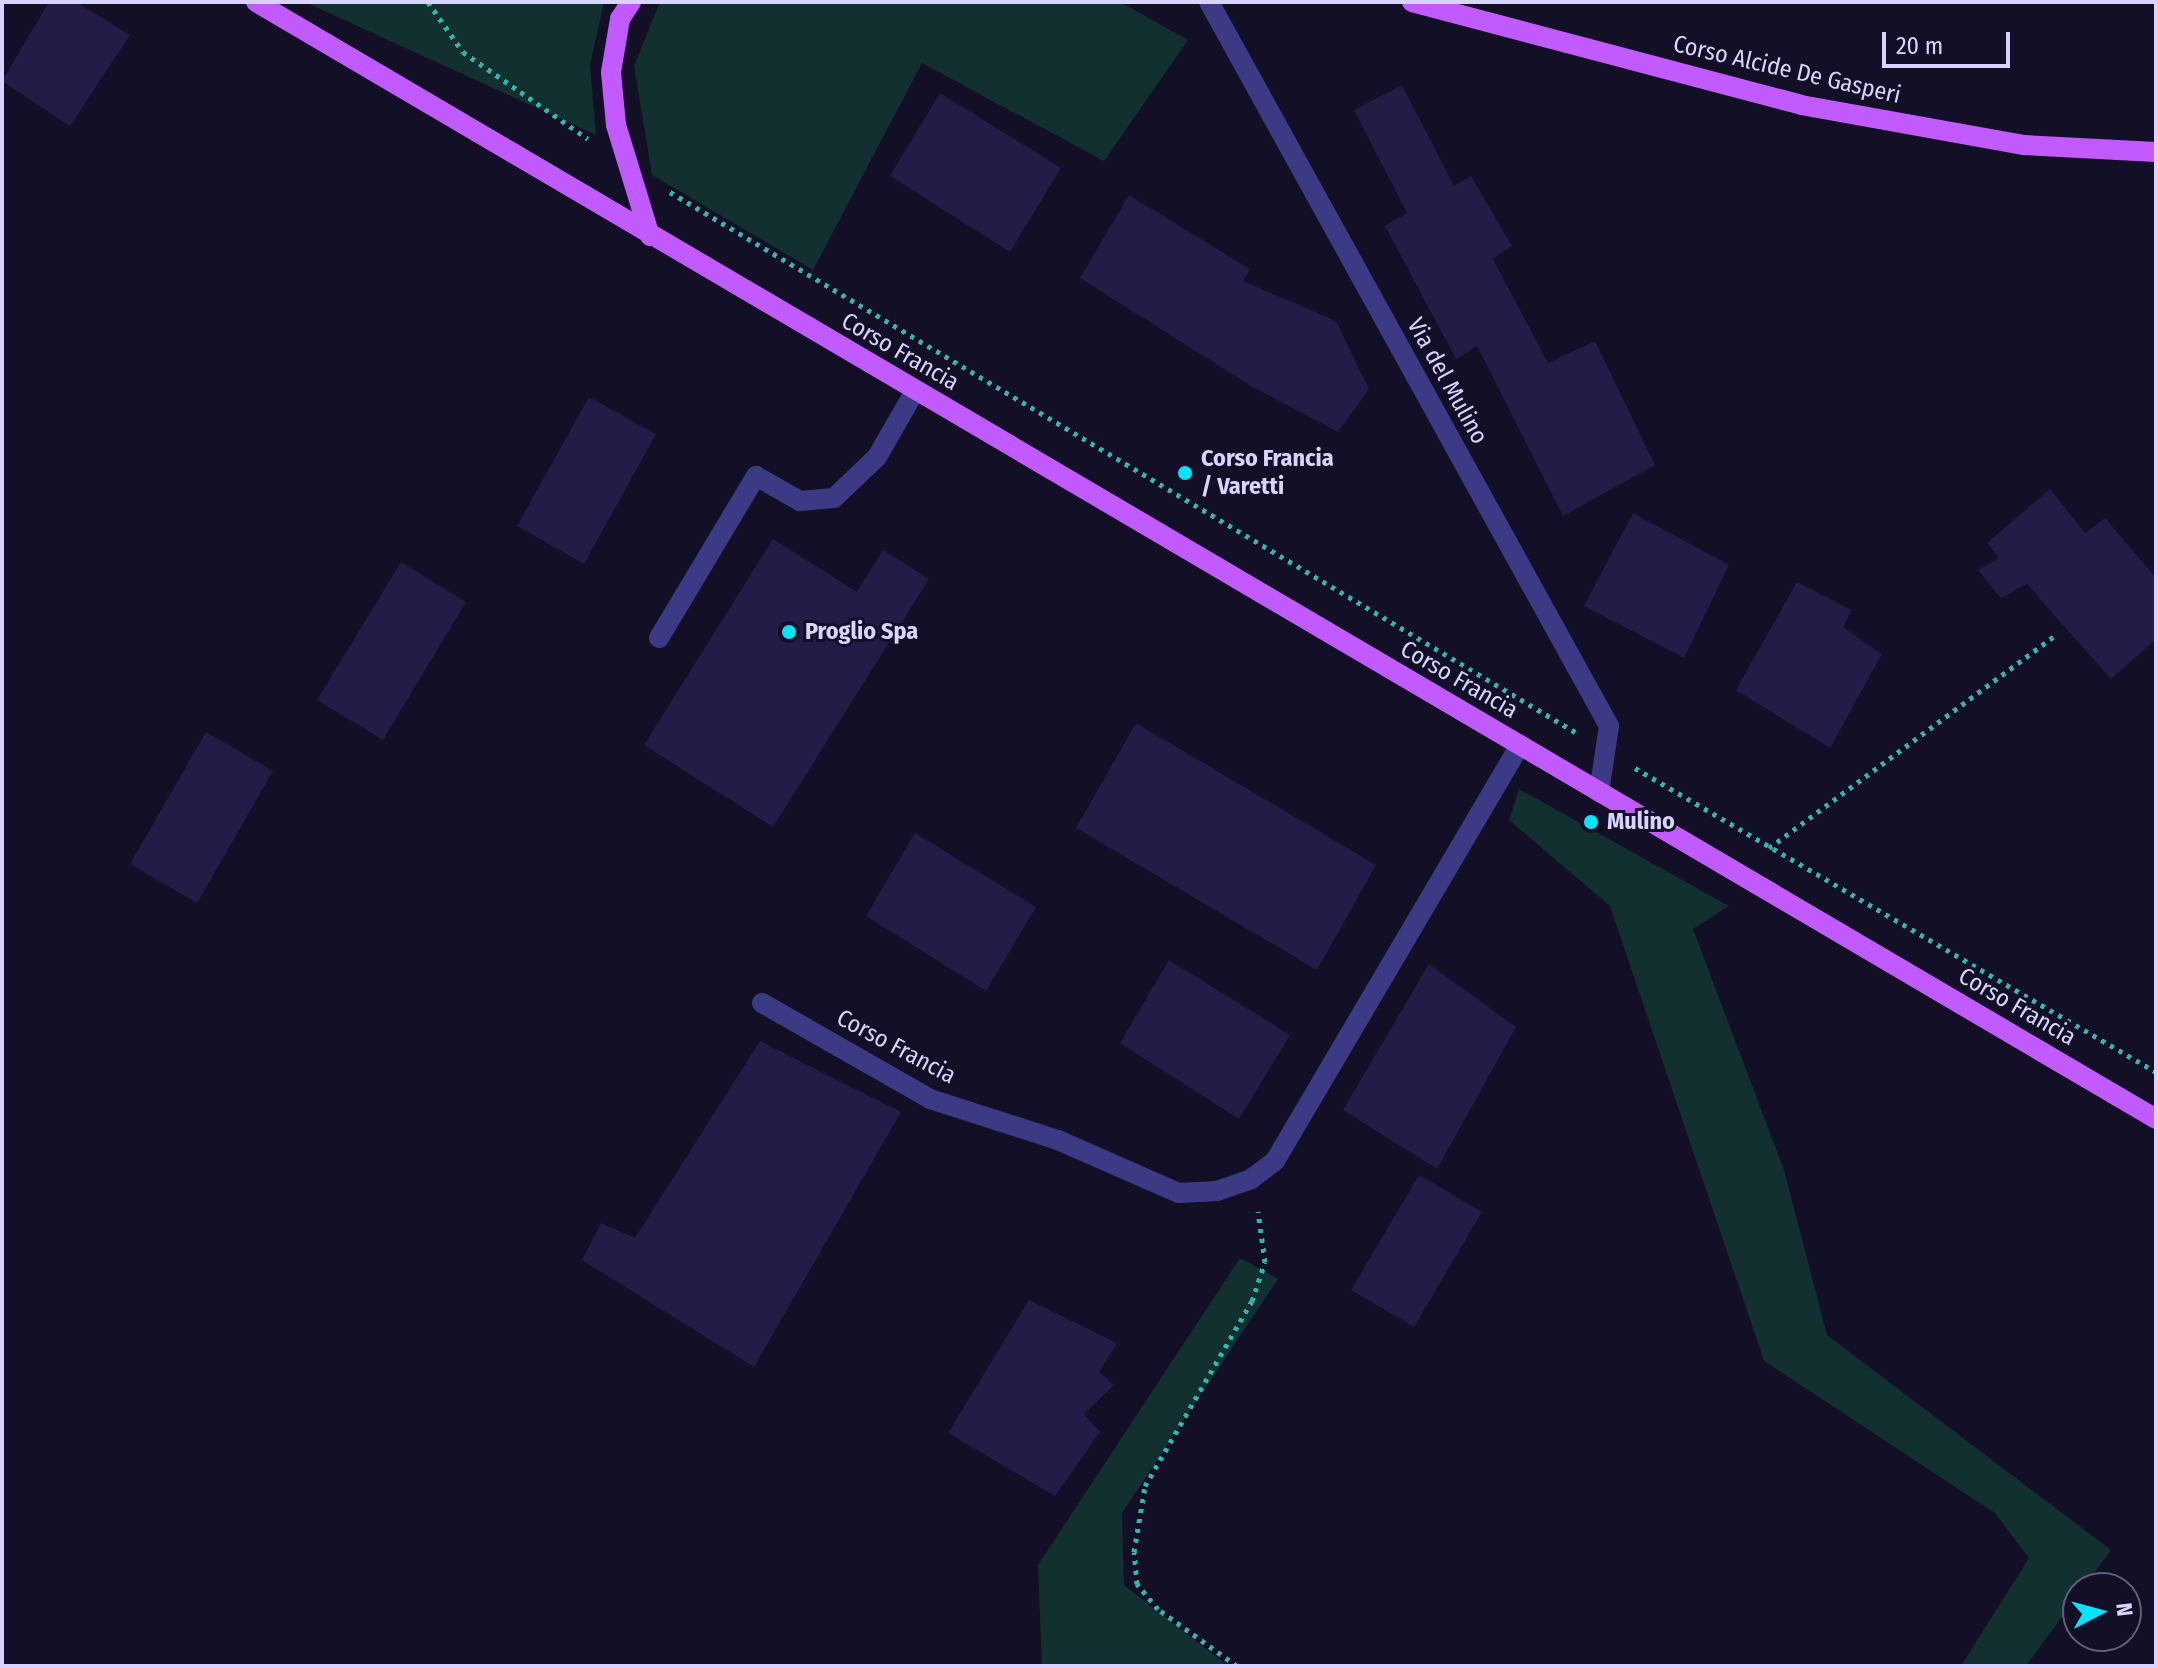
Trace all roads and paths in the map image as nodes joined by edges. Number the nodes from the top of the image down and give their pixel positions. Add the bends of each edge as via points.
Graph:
1 (256, 2) edge
2 (428, 2) edge
3 (631, 2) edge
4 (1209, 2) edge
5 (1412, 2) edge
6 (2156, 152) edge
7 (630, 168) junction
8 (650, 236) junction
9 (915, 391) junction
10 (2054, 636) dead end
11 (659, 638) dead end
12 (1520, 745) junction
13 (1605, 750) junction
14 (1599, 792) junction
15 (1770, 847) junction
16 (1736, 873) junction
17 (762, 1003) dead end
18 (2156, 1072) edge
19 (2156, 1119) edge
20 (1251, 1179) junction
21 (1237, 1666) edge

1 - 8 main road, Corso Francia
2 - 7 path via 463,52
3 - 7 main road via 620,19 611,72 616,125
4 - 13 street, Via del Mulino via 1609,726
5 - 6 main road, Corso Alcide De Gasperi via 1801,105 2024,145
7 - 8 main road
7 - 13 path
8 - 9 main road, Corso Francia
9 - 11 street via 877,457 834,498 800,501 756,476
9 - 12 main road, Corso Francia
10 - 15 path
12 - 14 main road, Corso Francia
12 - 20 street, Corso Francia via 1275,1161
13 - 14 street, Via del Mulino
13 - 15 path
14 - 16 main road, Corso Francia
15 - 16 path
15 - 18 path
16 - 19 main road, Corso Francia
17 - 20 street, Corso Francia via 930,1099 1058,1140 1179,1193 1217,1191
20 - 21 path via 1265,1262 1252,1301 1145,1486 1134,1552 1137,1584 1158,1609

